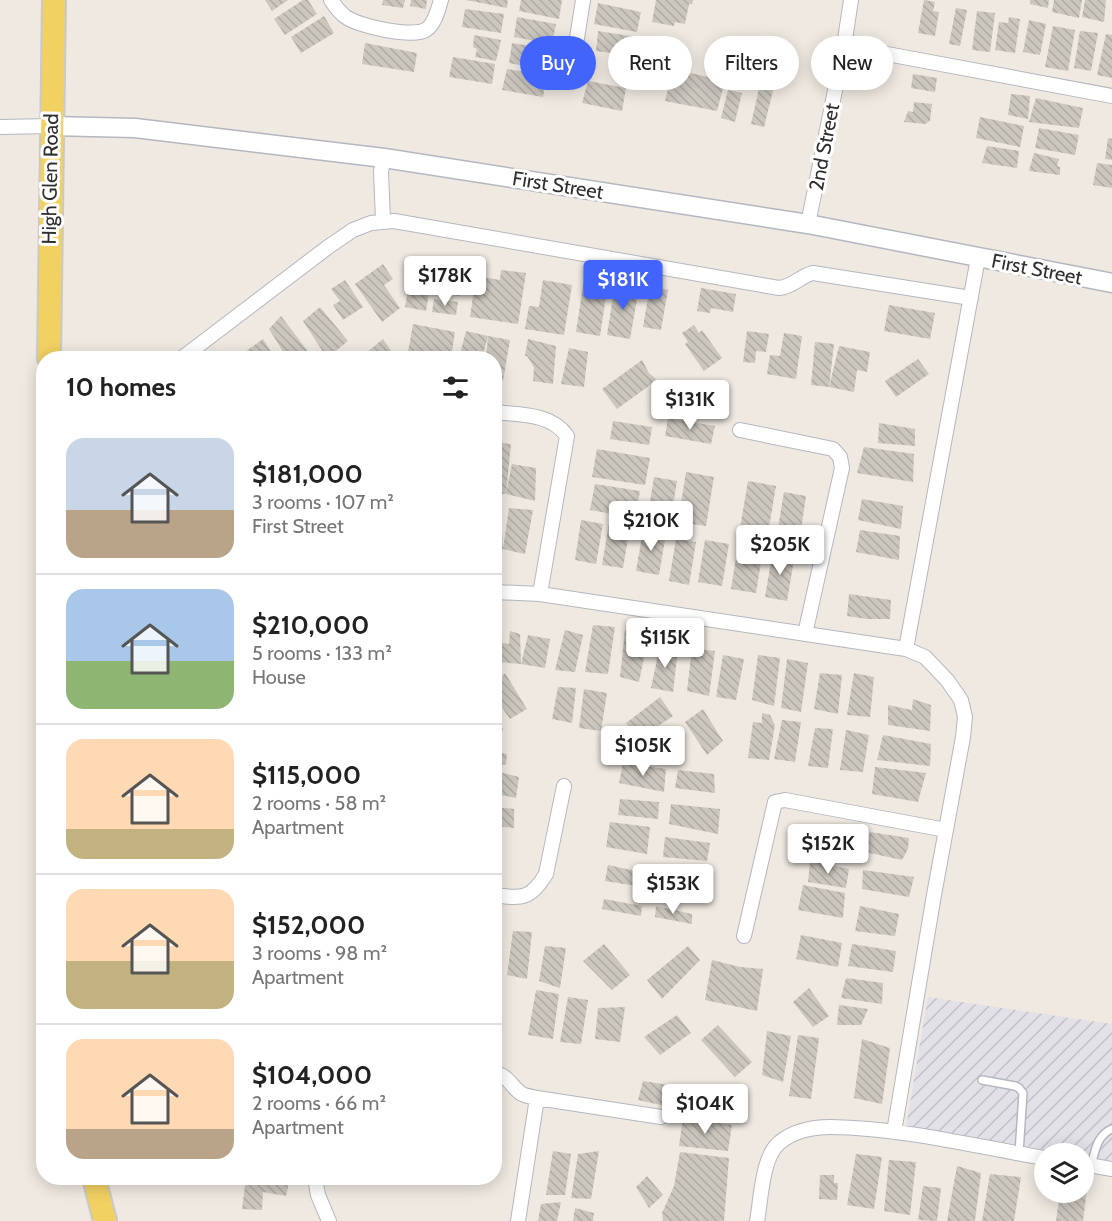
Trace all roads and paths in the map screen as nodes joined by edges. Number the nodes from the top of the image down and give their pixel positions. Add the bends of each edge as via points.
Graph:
1 (54, 0) edge
2 (331, 0) edge
3 (441, 0) edge
4 (583, 0) edge
5 (851, 0) edge
6 (577, 36) edge
7 (846, 36) edge
8 (893, 55) edge
9 (835, 90) edge
10 (1112, 96) edge
11 (0, 126) edge
12 (51, 126) junction
13 (384, 158) junction
14 (383, 221) junction
15 (808, 224) junction
16 (978, 258) junction
17 (1112, 283) edge
18 (971, 298) junction
19 (49, 351) edge
20 (191, 351) edge
21 (502, 413) edge
22 (740, 430) dead end
23 (502, 592) edge
24 (540, 594) junction
25 (806, 634) junction
26 (906, 649) junction
27 (564, 786) dead end
28 (946, 830) junction
29 (502, 896) edge
30 (744, 936) dead end
31 (502, 1075) edge
32 (982, 1080) dead end
33 (537, 1098) junction
34 (661, 1117) dead end
35 (1112, 1129) edge
36 (894, 1132) junction
37 (1094, 1150) edge
38 (1019, 1153) junction
39 (1034, 1156) edge
40 (1094, 1166) edge
41 (1112, 1169) edge
42 (96, 1185) edge
43 (316, 1185) edge
44 (105, 1221) edge
45 (329, 1221) edge
46 (518, 1221) edge
47 (758, 1221) edge

1 - 12 main road, High Glen Road
2 - 3 street via 347,18 407,34 429,28
4 - 6 street
5 - 7 street, 2nd Street
8 - 10 street
9 - 15 street, 2nd Street
11 - 12 street, First Street
12 - 13 street, First Street via 135,128
12 - 19 main road, High Glen Road
13 - 14 street
13 - 15 street, First Street
14 - 18 street via 779,288 813,273
14 - 20 street via 353,230
15 - 16 street, First Street
16 - 17 street, First Street
16 - 18 street
18 - 26 street
21 - 24 street via 544,419 567,436
22 - 25 street via 833,449 840,457 842,468
23 - 24 street
24 - 25 street
25 - 26 street
26 - 28 street via 925,657 947,680 961,700 965,717
27 - 29 street via 546,874 540,885 525,897
28 - 30 street via 785,800 775,802
28 - 36 street
31 - 33 street via 521,1094
32 - 38 lane via 1014,1086 1023,1093
33 - 34 street
33 - 46 street
35 - 37 lane via 1104,1132
36 - 38 street
36 - 47 street via 829,1127 796,1132 778,1144 768,1160
38 - 39 street
40 - 41 street
42 - 44 main road
43 - 45 street

